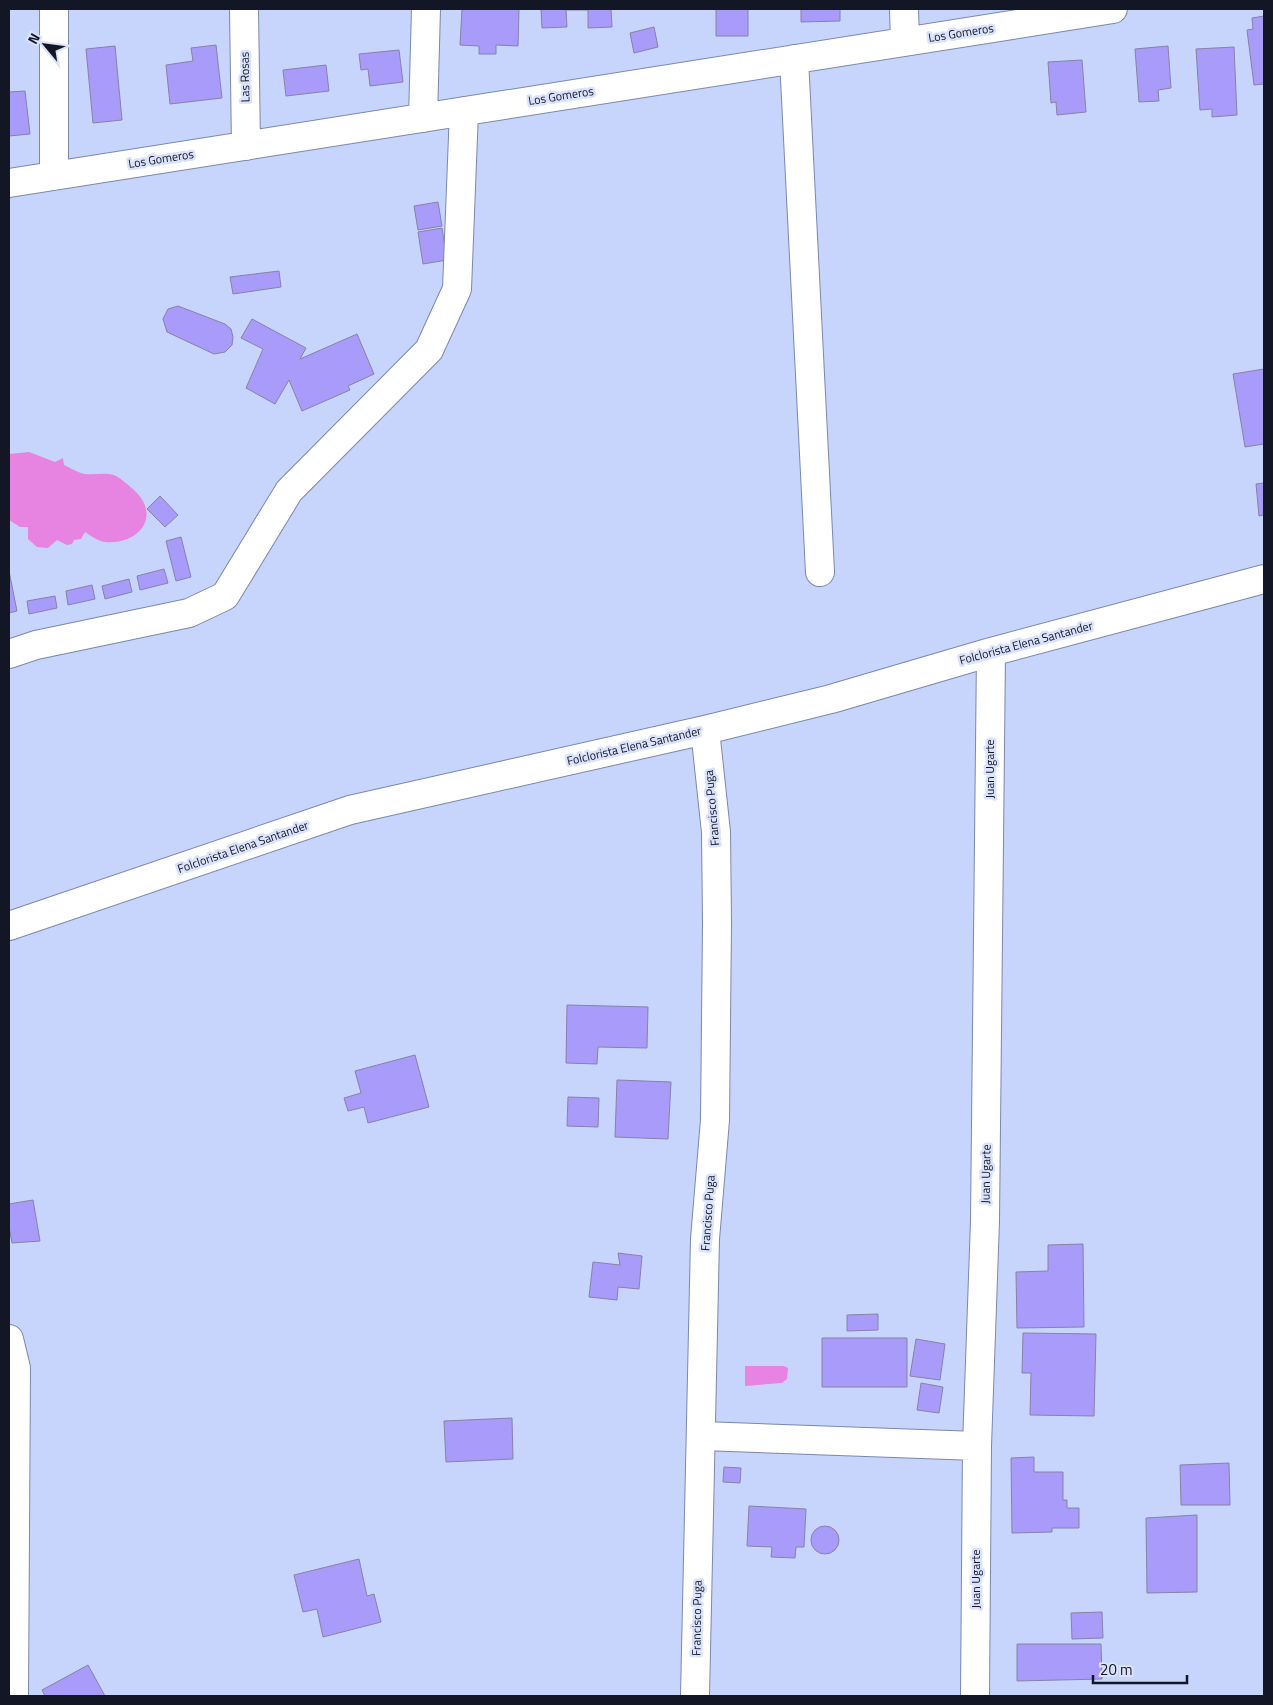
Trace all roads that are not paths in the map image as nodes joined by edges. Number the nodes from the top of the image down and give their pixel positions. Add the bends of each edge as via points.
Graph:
1 (54, 9) edge
2 (244, 9) edge
3 (426, 9) edge
4 (904, 9) edge
5 (1113, 9) edge
6 (905, 42) junction
7 (794, 59) junction
8 (464, 111) junction
9 (423, 118) junction
10 (246, 146) junction
11 (54, 176) junction
12 (9, 183) edge
13 (820, 572) dead end
14 (1264, 579) edge
15 (991, 652) junction
16 (9, 654) edge
17 (705, 730) junction
18 (9, 926) edge
19 (9, 1339) edge
20 (702, 1436) junction
21 (976, 1446) junction
22 (14, 1696) edge
23 (695, 1696) edge
24 (975, 1696) edge

1 - 11 street
2 - 10 street, Las Rosas
3 - 9 street
4 - 6 street
5 - 6 street, Los Gomeros
6 - 7 street, Los Gomeros
7 - 8 street, Los Gomeros
7 - 13 street
8 - 9 street, Los Gomeros
8 - 16 street via 457,289 430,350 289,491 225,596 189,613 36,645
9 - 10 street, Los Gomeros
10 - 11 street, Los Gomeros
11 - 12 street, Los Gomeros
14 - 15 street, Folclorista Elena Santander
15 - 17 street, Folclorista Elena Santander
15 - 21 street, Juan Ugarte via 985,1221
17 - 18 street, Folclorista Elena Santander via 350,810
17 - 20 street, Francisco Puga via 716,832 717,923 714,1120 705,1239
19 - 22 street via 16,1368
20 - 21 street
20 - 23 street, Francisco Puga
21 - 24 street, Juan Ugarte

